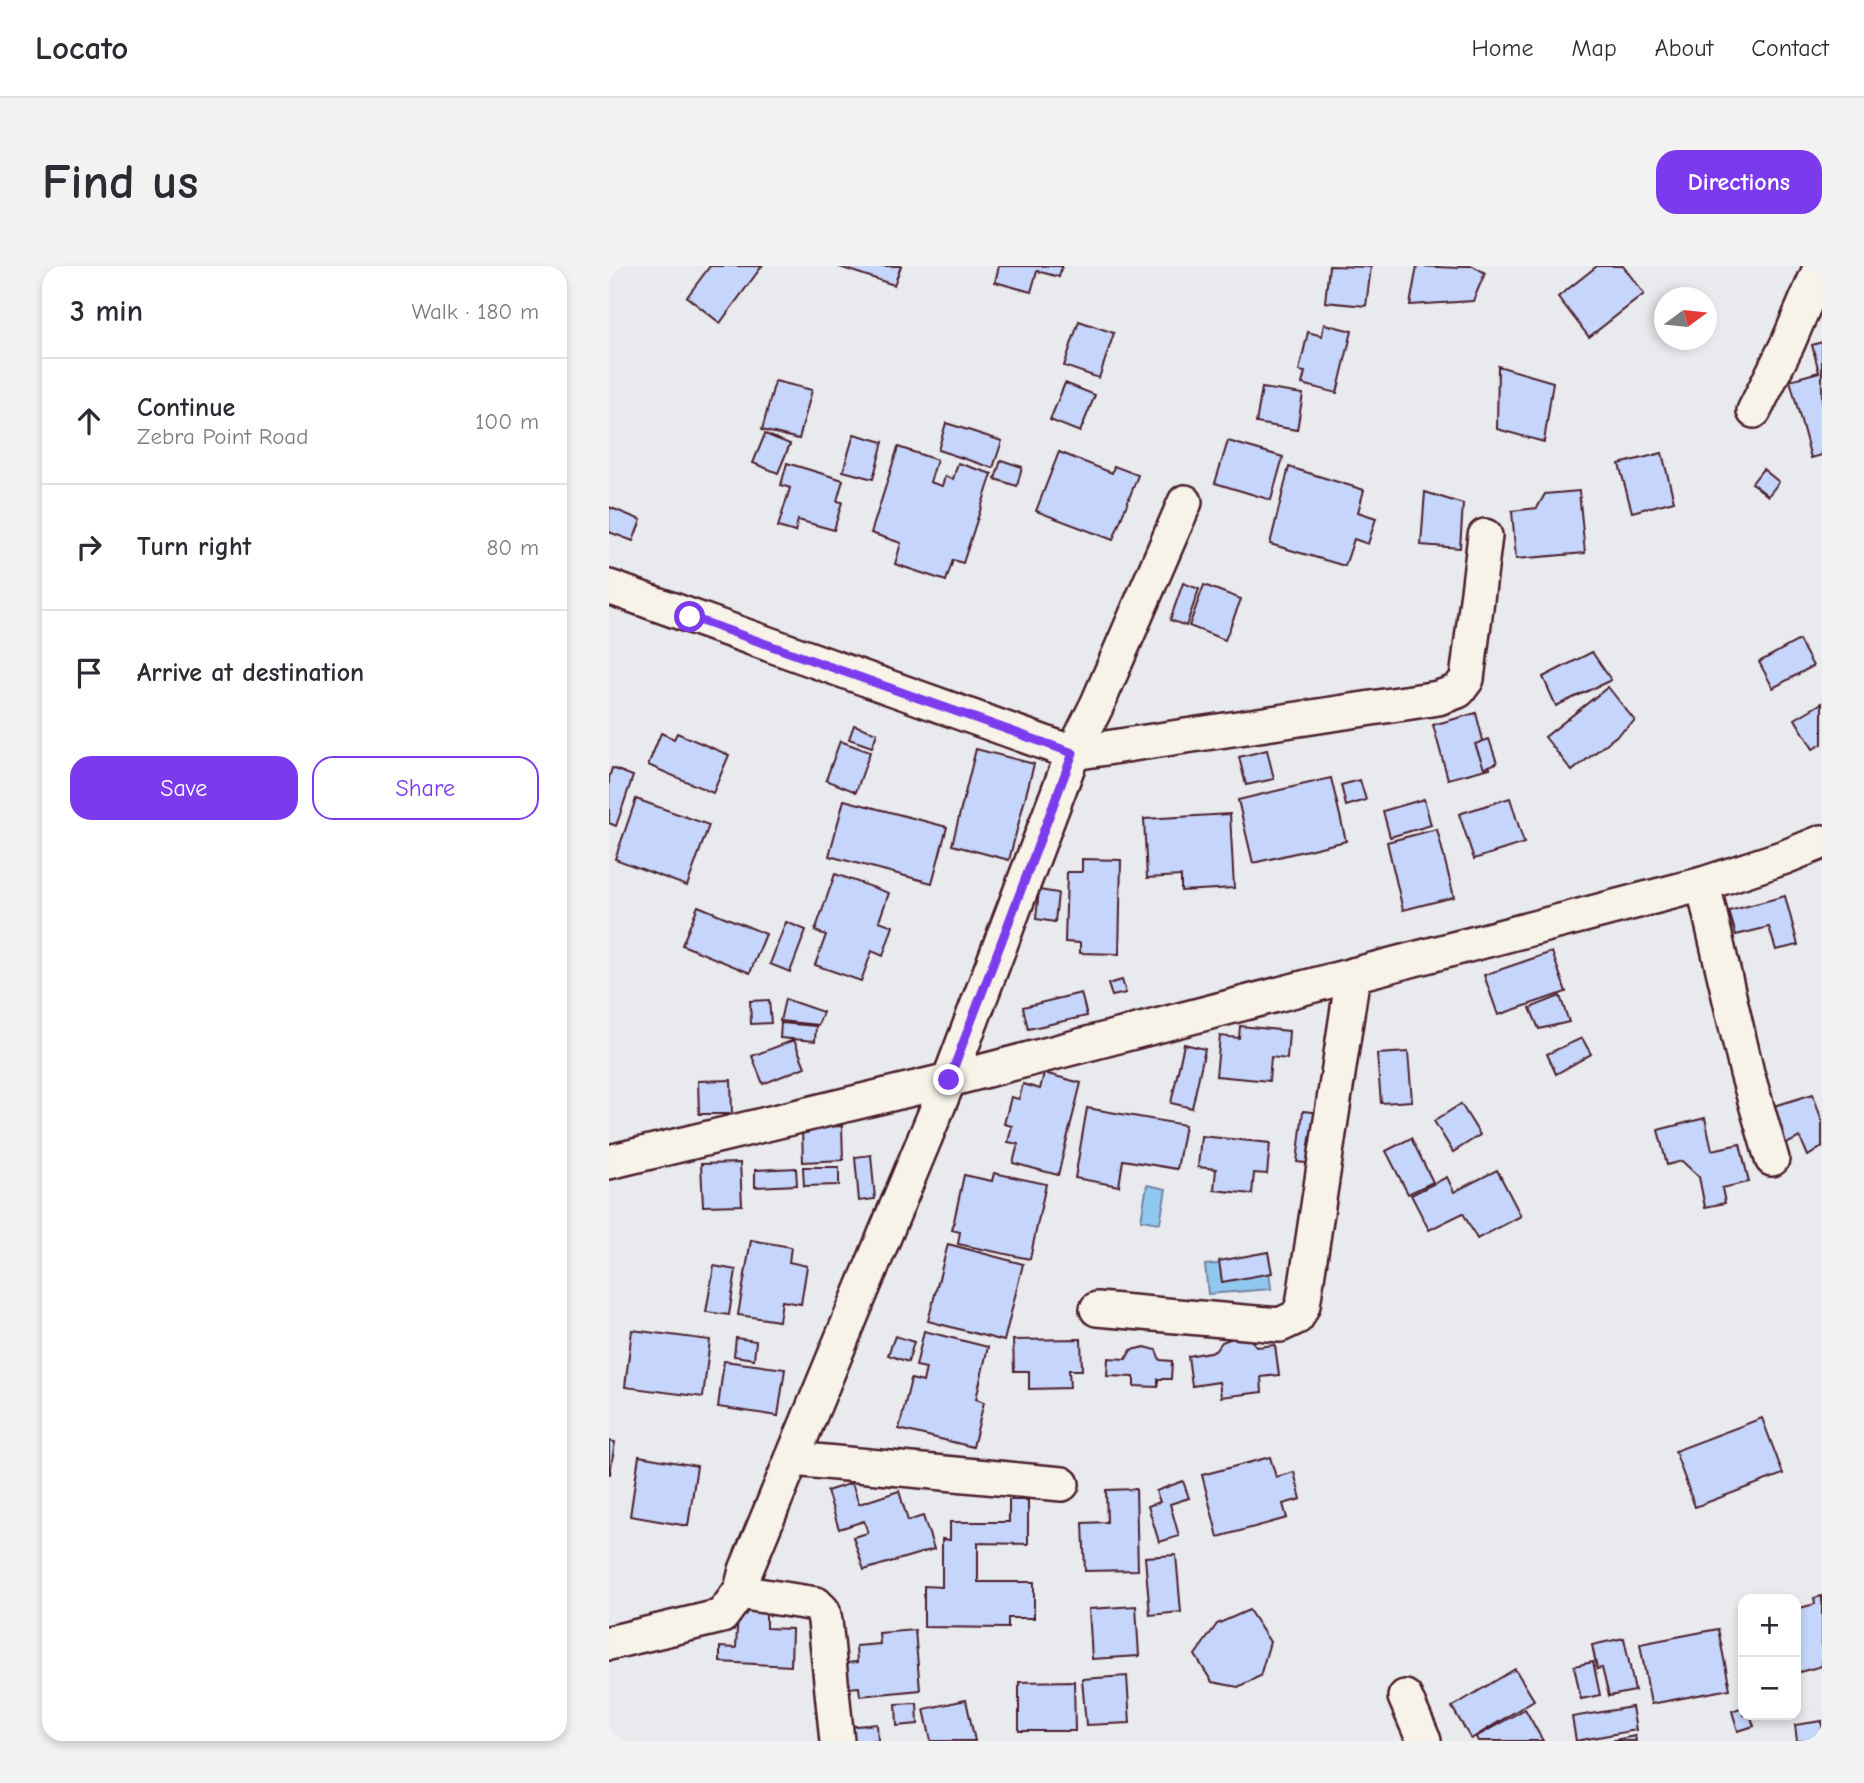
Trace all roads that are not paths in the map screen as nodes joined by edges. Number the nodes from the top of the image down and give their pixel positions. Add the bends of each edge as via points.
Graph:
1 (1821, 266) edge
2 (1754, 411) dead end
3 (1185, 502) dead end
4 (1485, 536) dead end
5 (609, 587) edge
6 (1073, 753) junction
7 (1822, 842) edge
8 (1703, 884) junction
9 (1353, 975) junction
10 (949, 1080) junction
11 (1772, 1158) dead end
12 (609, 1162) edge
13 (1097, 1309) dead end
14 (793, 1459) junction
15 (1062, 1484) dead end
16 (741, 1591) junction
17 (609, 1643) edge
18 (1405, 1697) dead end
19 (837, 1741) edge
20 (1424, 1741) edge

1 - 2 street
3 - 6 street
4 - 6 street via 1467,679 1458,691 1438,698
5 - 6 street
6 - 10 street
7 - 8 street
8 - 9 street
8 - 11 street
9 - 10 street
9 - 13 street via 1303,1306 1297,1317 1280,1325
10 - 12 street
10 - 14 street
14 - 15 street
14 - 16 street
16 - 17 street via 722,1616
16 - 19 street via 817,1604 823,1611
18 - 20 street

